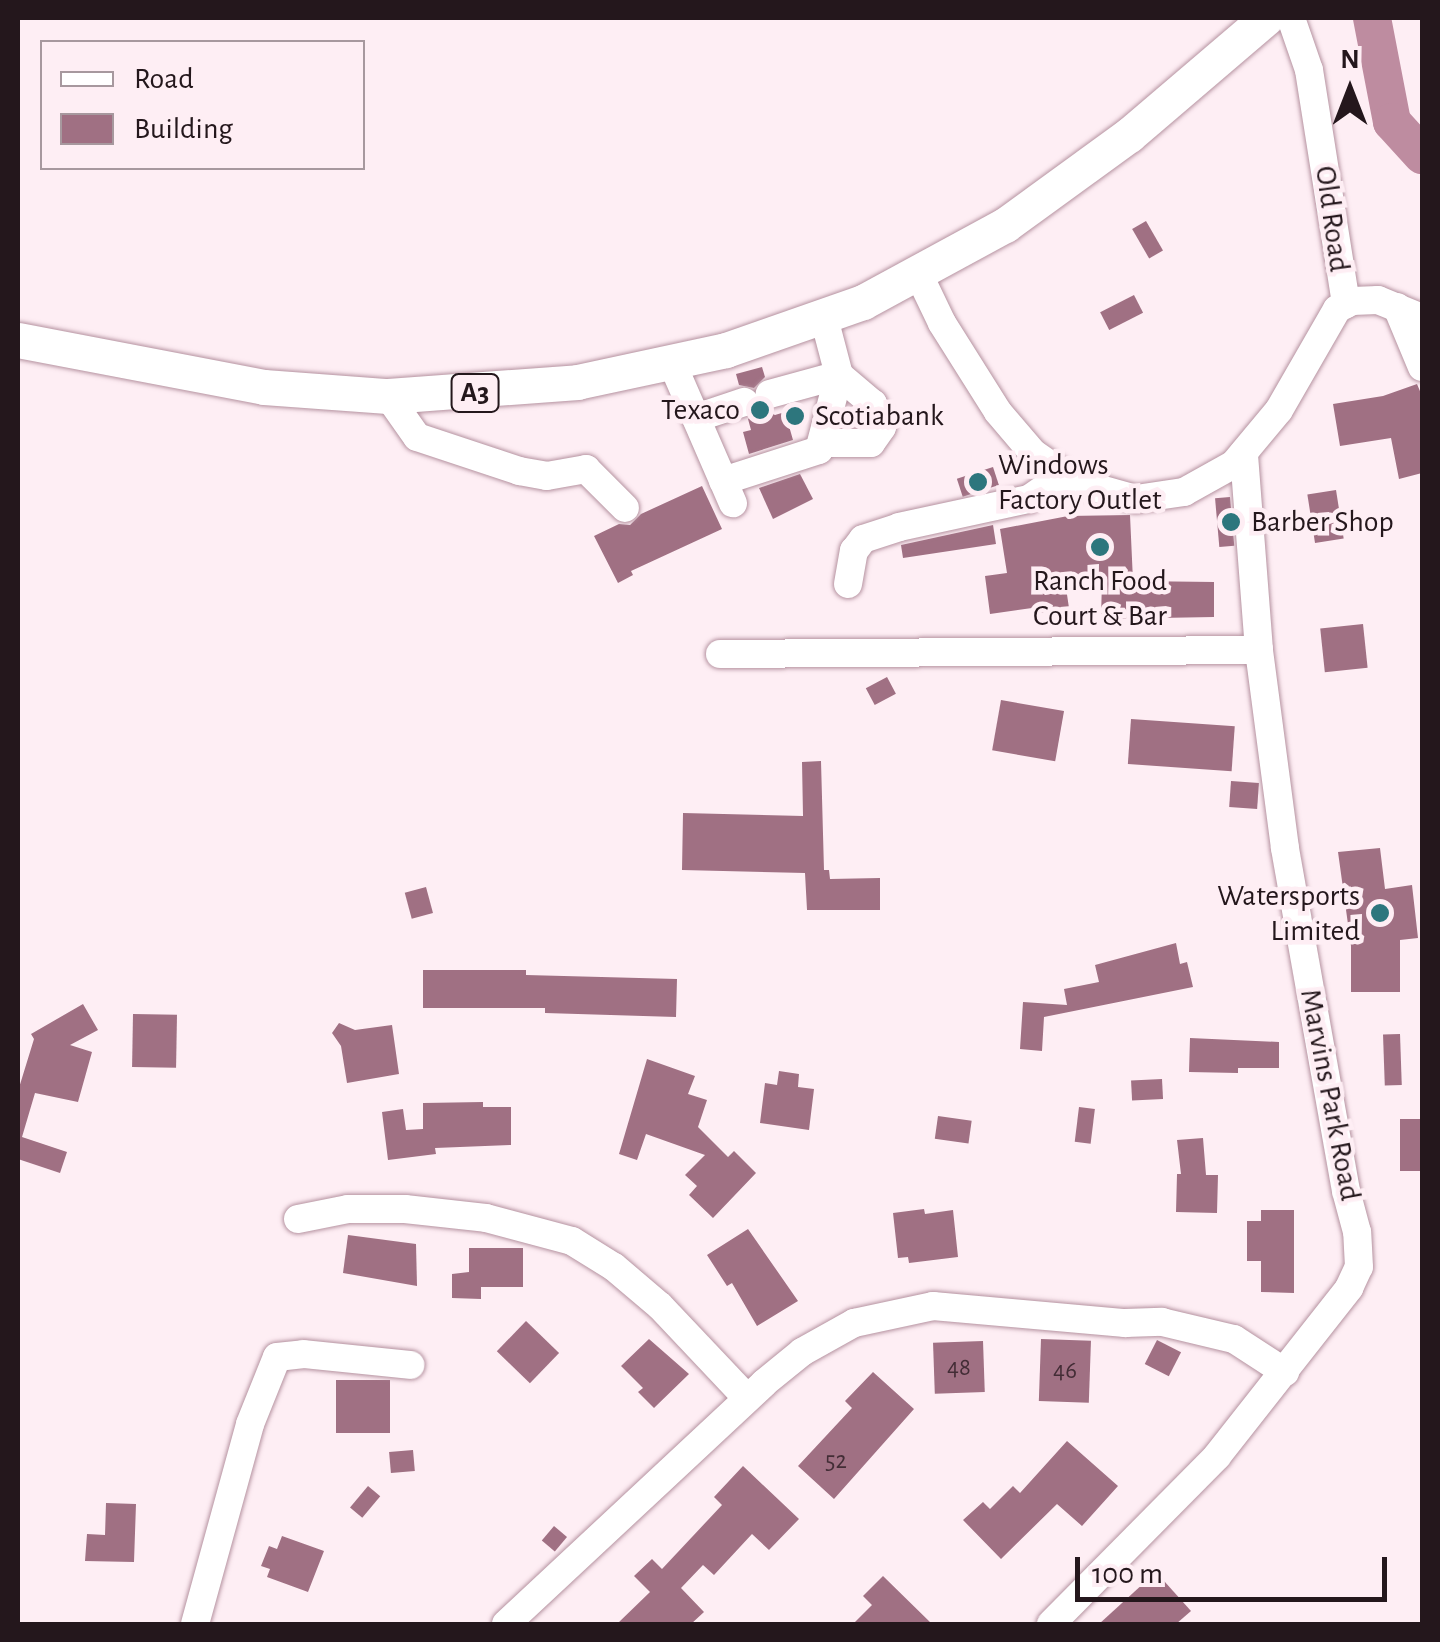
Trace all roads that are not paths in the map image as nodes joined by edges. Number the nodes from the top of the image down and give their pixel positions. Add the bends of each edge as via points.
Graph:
1 (1266, 18) edge
2 (1290, 18) edge
3 (919, 276) junction
4 (1346, 304) junction
5 (1410, 312) edge
6 (824, 318) junction
7 (18, 340) edge
8 (672, 363) junction
9 (1422, 366) edge
10 (839, 375) junction
11 (388, 396) junction
12 (696, 418) junction
13 (822, 443) junction
14 (1244, 453) junction
15 (1062, 476) junction
16 (625, 508) dead end
17 (848, 584) dead end
18 (1259, 650) junction
19 (720, 654) dead end
20 (298, 1219) dead end
21 (410, 1365) dead end
22 (1285, 1372) junction
23 (747, 1398) junction
24 (195, 1624) edge
25 (506, 1624) edge
26 (1051, 1624) edge

1 - 3 main road, A3 via 1068,182
2 - 4 street, Old Road via 1310,70
3 - 6 main road, A3
3 - 15 street via 998,412
4 - 5 street via 1370,299
4 - 14 street via 1330,316 1279,410
5 - 9 street
6 - 8 main road, A3
6 - 10 street
7 - 11 main road, A3 via 264,387
8 - 11 main road, A3 via 578,382
8 - 12 street
10 - 12 street
10 - 13 street
10 - 13 street via 873,404 882,427 871,442
11 - 16 street via 417,437 519,471 547,476 586,469
12 - 13 street via 728,492
14 - 15 street via 1207,481 1159,498 1136,499
14 - 18 street, Marvins Park Road
15 - 17 street via 1029,499 863,539
18 - 19 street
18 - 22 street, Marvins Park Road via 1285,848 1360,1261 1349,1288
20 - 23 street via 348,1209 405,1209 486,1218 572,1240 660,1306
21 - 24 street via 304,1354 277,1358 250,1424
22 - 23 street via 1234,1340 1162,1322 933,1306 854,1324 802,1352
22 - 26 street, Marvins Park Road via 1217,1456
23 - 25 street

